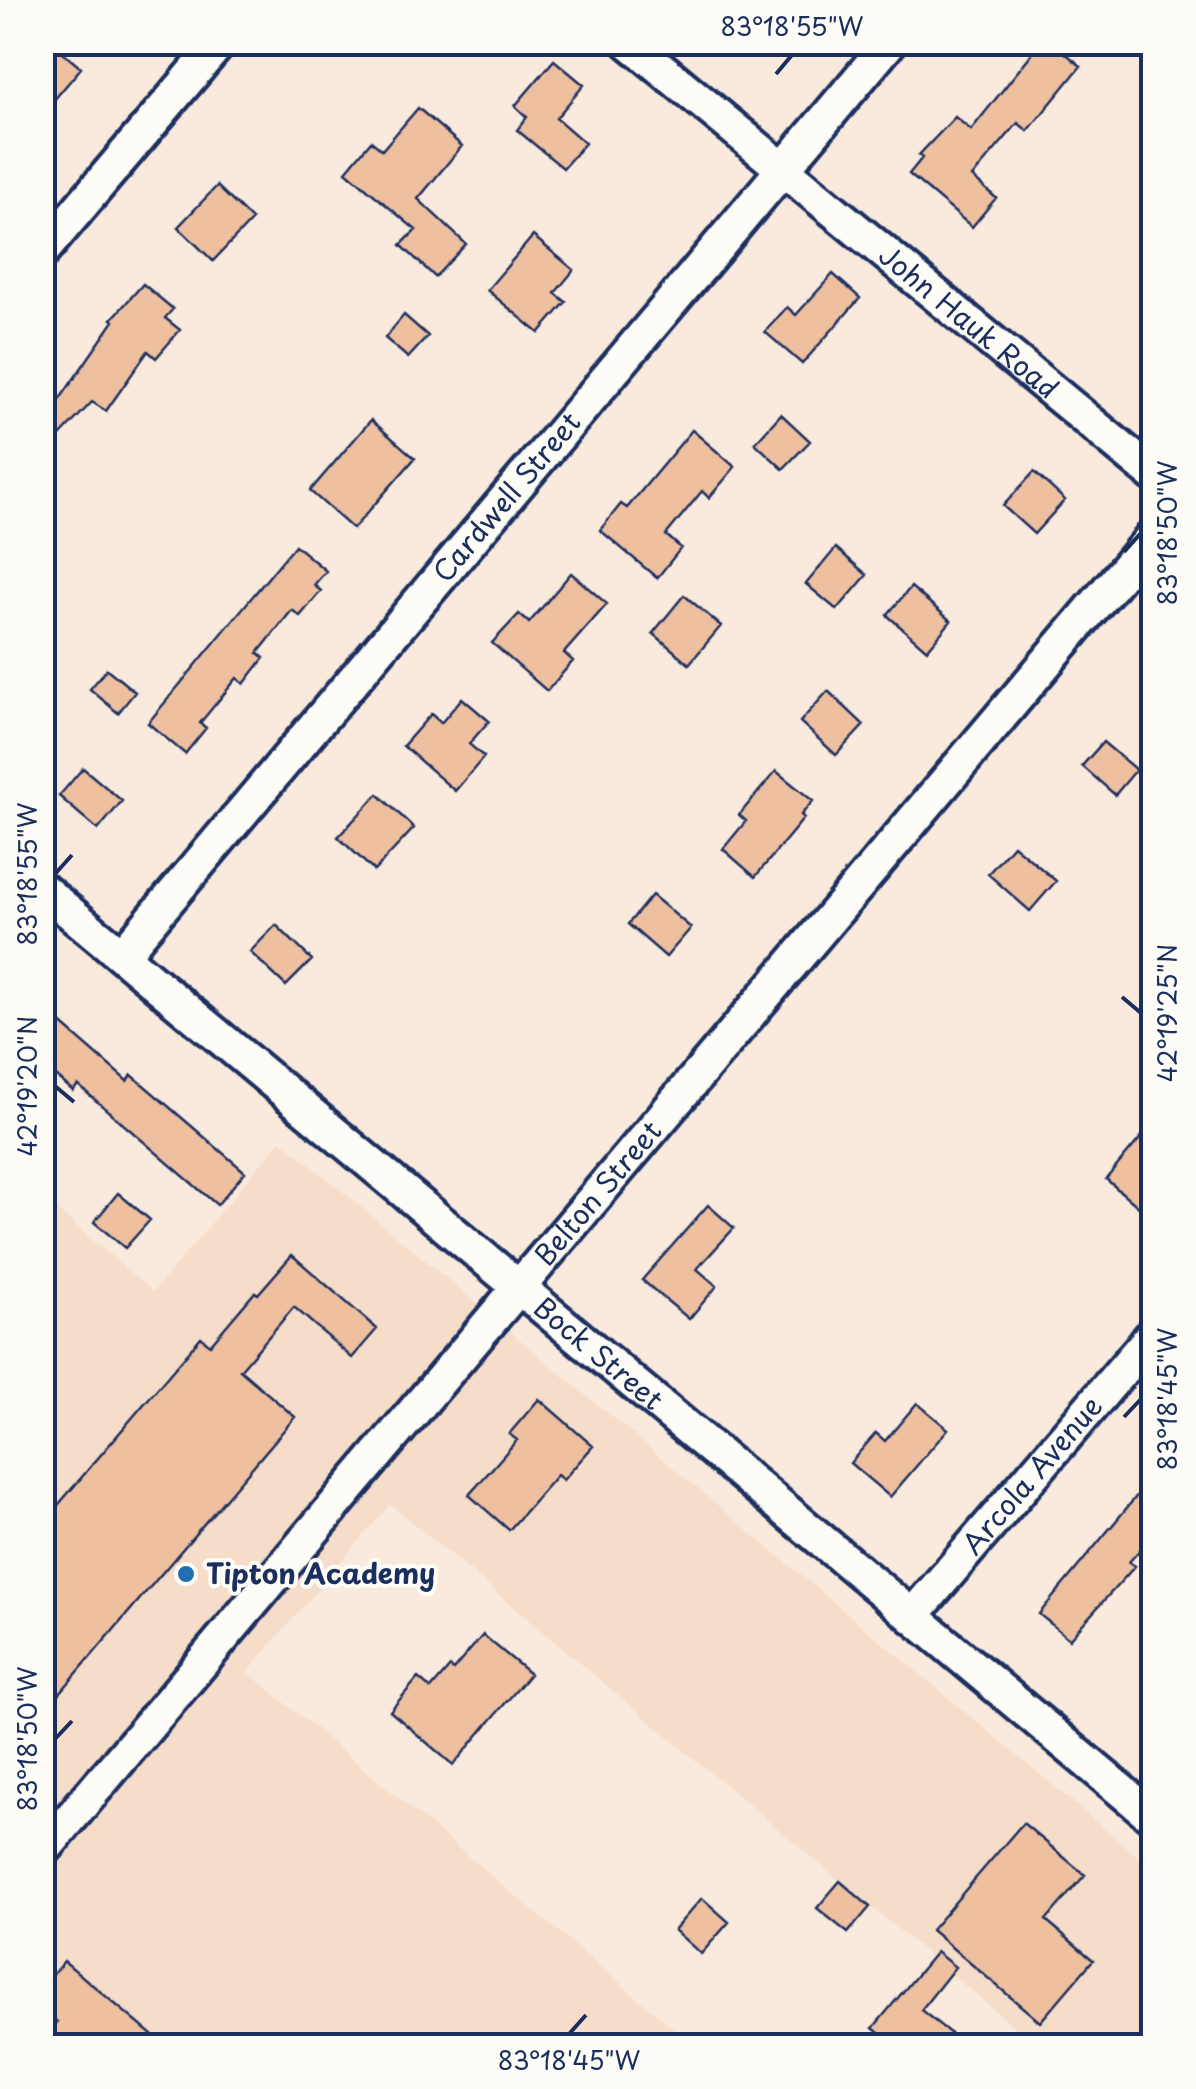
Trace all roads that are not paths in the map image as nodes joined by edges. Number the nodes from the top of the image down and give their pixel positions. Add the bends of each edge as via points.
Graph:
1 (220, 42) edge
2 (629, 42) edge
3 (890, 42) edge
4 (782, 170) junction
5 (42, 252) edge
6 (1154, 475) edge
7 (1154, 535) edge
8 (42, 889) edge
9 (122, 955) junction
10 (521, 1288) junction
11 (1154, 1334) edge
12 (912, 1616) junction
13 (1154, 1818) edge
14 (42, 1852) edge

1 - 5 street
2 - 4 street, John Hauk Road
3 - 4 street, Cardwell Street
4 - 6 street, John Hauk Road
4 - 9 street, Cardwell Street
7 - 10 street, Belton Street
8 - 9 street, Bock Street
9 - 10 street, Bock Street
10 - 12 street, Bock Street
10 - 14 street, Belton Street
11 - 12 street, Arcola Avenue
12 - 13 street, Bock Street

